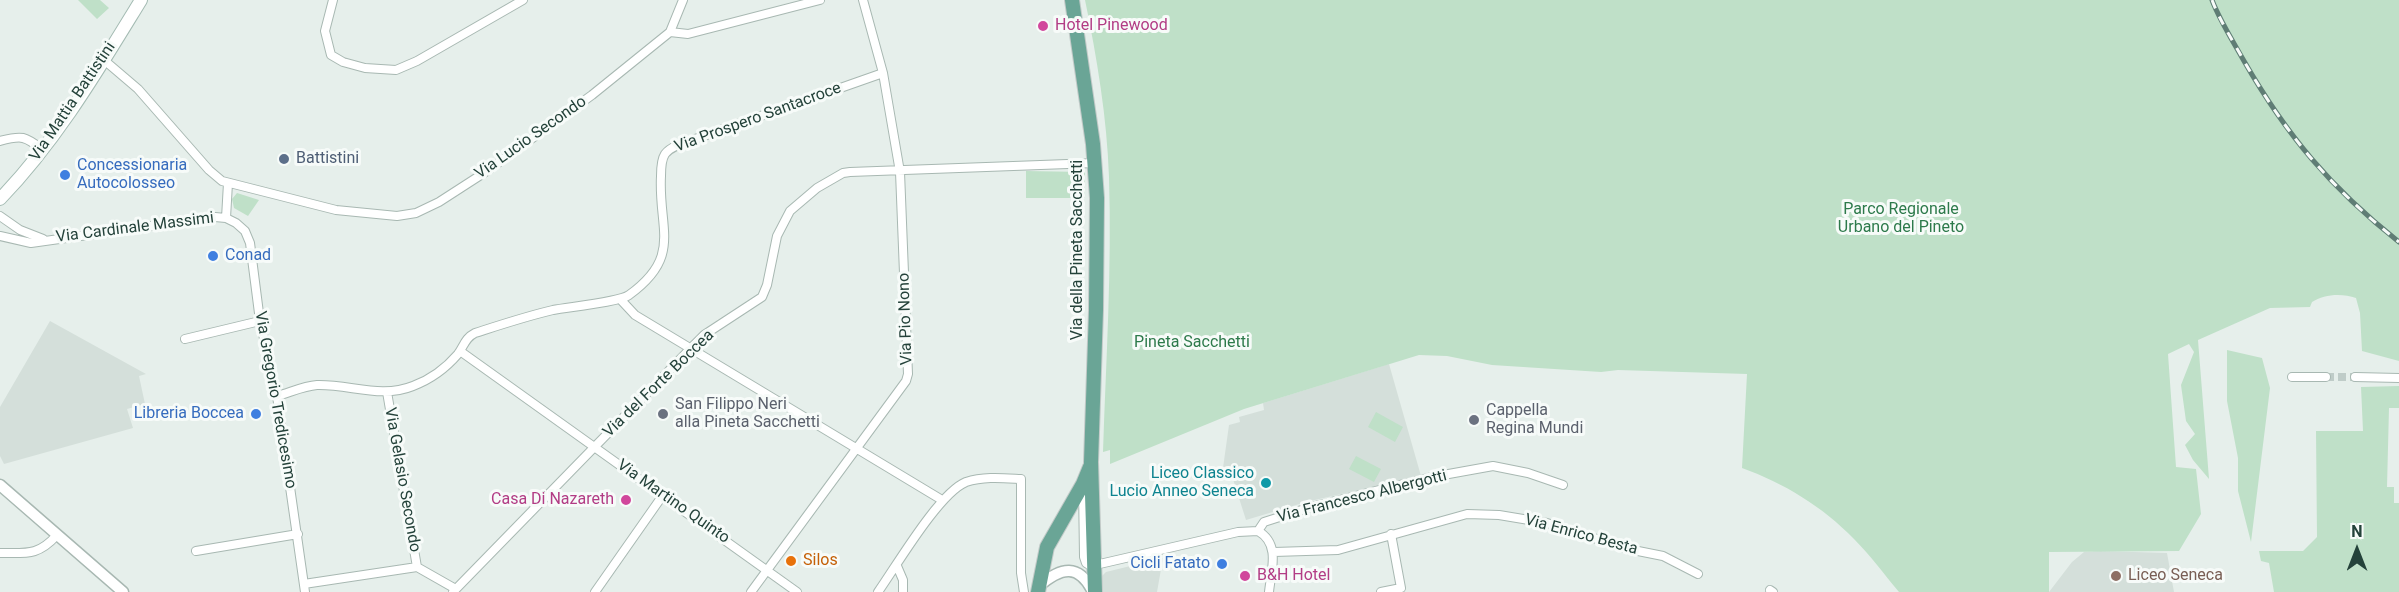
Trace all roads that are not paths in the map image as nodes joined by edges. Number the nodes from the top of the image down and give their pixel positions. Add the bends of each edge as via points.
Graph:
1 (141, 0) edge
2 (333, 0) edge
3 (523, 0) edge
4 (683, 0) edge
5 (820, 0) edge
6 (863, 0) edge
7 (1072, 0) edge
8 (670, 32) junction
9 (104, 60) junction
10 (883, 73) junction
11 (0, 141) edge
12 (43, 150) junction
13 (1095, 163) junction
14 (900, 171) junction
15 (228, 183) junction
16 (0, 199) edge
17 (0, 216) edge
18 (226, 218) junction
19 (0, 236) edge
20 (44, 239) junction
21 (621, 300) junction
22 (260, 321) junction
23 (185, 339) dead end
24 (692, 347) junction
25 (460, 351) junction
26 (2292, 377) dead end
27 (2326, 377) tunnel mouth
28 (2355, 377) tunnel mouth
29 (2399, 378) edge
30 (387, 392) junction
31 (277, 396) junction
32 (595, 447) junction
33 (857, 448) junction
34 (1091, 465) junction
35 (1083, 484) junction
36 (0, 485) edge
37 (1563, 485) dead end
38 (663, 495) junction
39 (942, 500) junction
40 (1258, 531) junction
41 (298, 534) junction
42 (1391, 534) junction
43 (57, 535) junction
44 (196, 551) dead end
45 (1274, 552) junction
46 (0, 553) edge
47 (897, 566) junction
48 (1094, 566) junction
49 (417, 567) junction
50 (768, 569) junction
51 (1698, 574) dead end
52 (305, 588) edge
53 (1038, 589) edge
54 (453, 590) edge
55 (123, 592) edge
56 (595, 592) edge
57 (752, 592) edge
58 (797, 592) edge
59 (878, 592) edge
60 (903, 592) edge
61 (1024, 592) edge
62 (1094, 592) edge
63 (1269, 592) edge
64 (1381, 592) edge

1 - 9 main road, Via Mattia Battistini
2 - 3 street via 325,31 331,55 365,68 396,70
4 - 8 street
5 - 8 street via 688,34
6 - 10 street, Via Pio Nono
7 - 13 main road, Via della Pineta Sacchetti
8 - 15 street, Via Lucio Secondo via 487,171 416,213 397,216 336,210
9 - 12 main road, Via Mattia Battistini
9 - 15 street, Via Lucio Secondo via 138,89 215,176
10 - 14 street, Via Pio Nono
10 - 21 street, Via Prospero Santacroce via 669,151 661,171 666,232 662,254 644,283
11 - 12 street via 27,138
12 - 16 main road, Via Mattia Battistini
13 - 14 street, Via del Forte Boccea
13 - 34 main road, Via della Pineta Sacchetti via 1097,288
14 - 24 street, Via del Forte Boccea via 843,173 801,200 786,217 777,236 762,297
14 - 33 street, Via Pio Nono via 908,374
15 - 18 street
17 - 20 street, Via Cardinale Massimi via 20,230
18 - 20 street, Via Cardinale Massimi
18 - 22 street, Via Gregorio Tredicesimo via 241,226 248,237
19 - 20 street, Via Cardinale Massimi via 27,243
21 - 24 street via 635,315
21 - 25 street via 556,310 485,330 468,337
22 - 23 street
22 - 31 street, Via Gregorio Tredicesimo
24 - 32 street, Via del Forte Boccea
24 - 33 street
25 - 30 street via 429,378
25 - 32 street, Via Martino Quinto
26 - 27 street
28 - 29 street
30 - 31 street via 317,385
30 - 49 street, Via Gelasio Secondo
31 - 41 street, Via Gregorio Tredicesimo
32 - 38 street, Via Martino Quinto
32 - 54 street, Via del Forte Boccea
33 - 39 street
33 - 50 street, Via Pio Nono
34 - 35 main road
34 - 48 main road, Via della Pineta Sacchetti
35 - 48 street via 1084,560
35 - 53 main road via 1047,546
36 - 43 street
37 - 40 street, Via Francesco Albergotti via 1493,466 1311,507 1264,522
38 - 50 street, Via Martino Quinto
38 - 56 street
39 - 47 street
39 - 61 street via 972,480 1021,479
40 - 45 street
40 - 48 street, Via Francesco Albergotti
41 - 44 street
41 - 52 street, Via Gregorio Tredicesimo
42 - 45 street, Via Enrico Besta via 1331,551
42 - 51 street, Via Enrico Besta via 1467,514 1499,515 1547,523 1628,549 1659,554
42 - 64 street via 1401,588
43 - 46 street via 37,552
43 - 55 street
45 - 63 street
47 - 59 street
47 - 60 street
48 - 62 main road, Via della Pineta Sacchetti
49 - 52 street
49 - 54 street
50 - 57 street, Via Pio Nono
50 - 58 street, Via Martino Quinto
53 - 62 street via 1057,573 1072,571 1085,577

